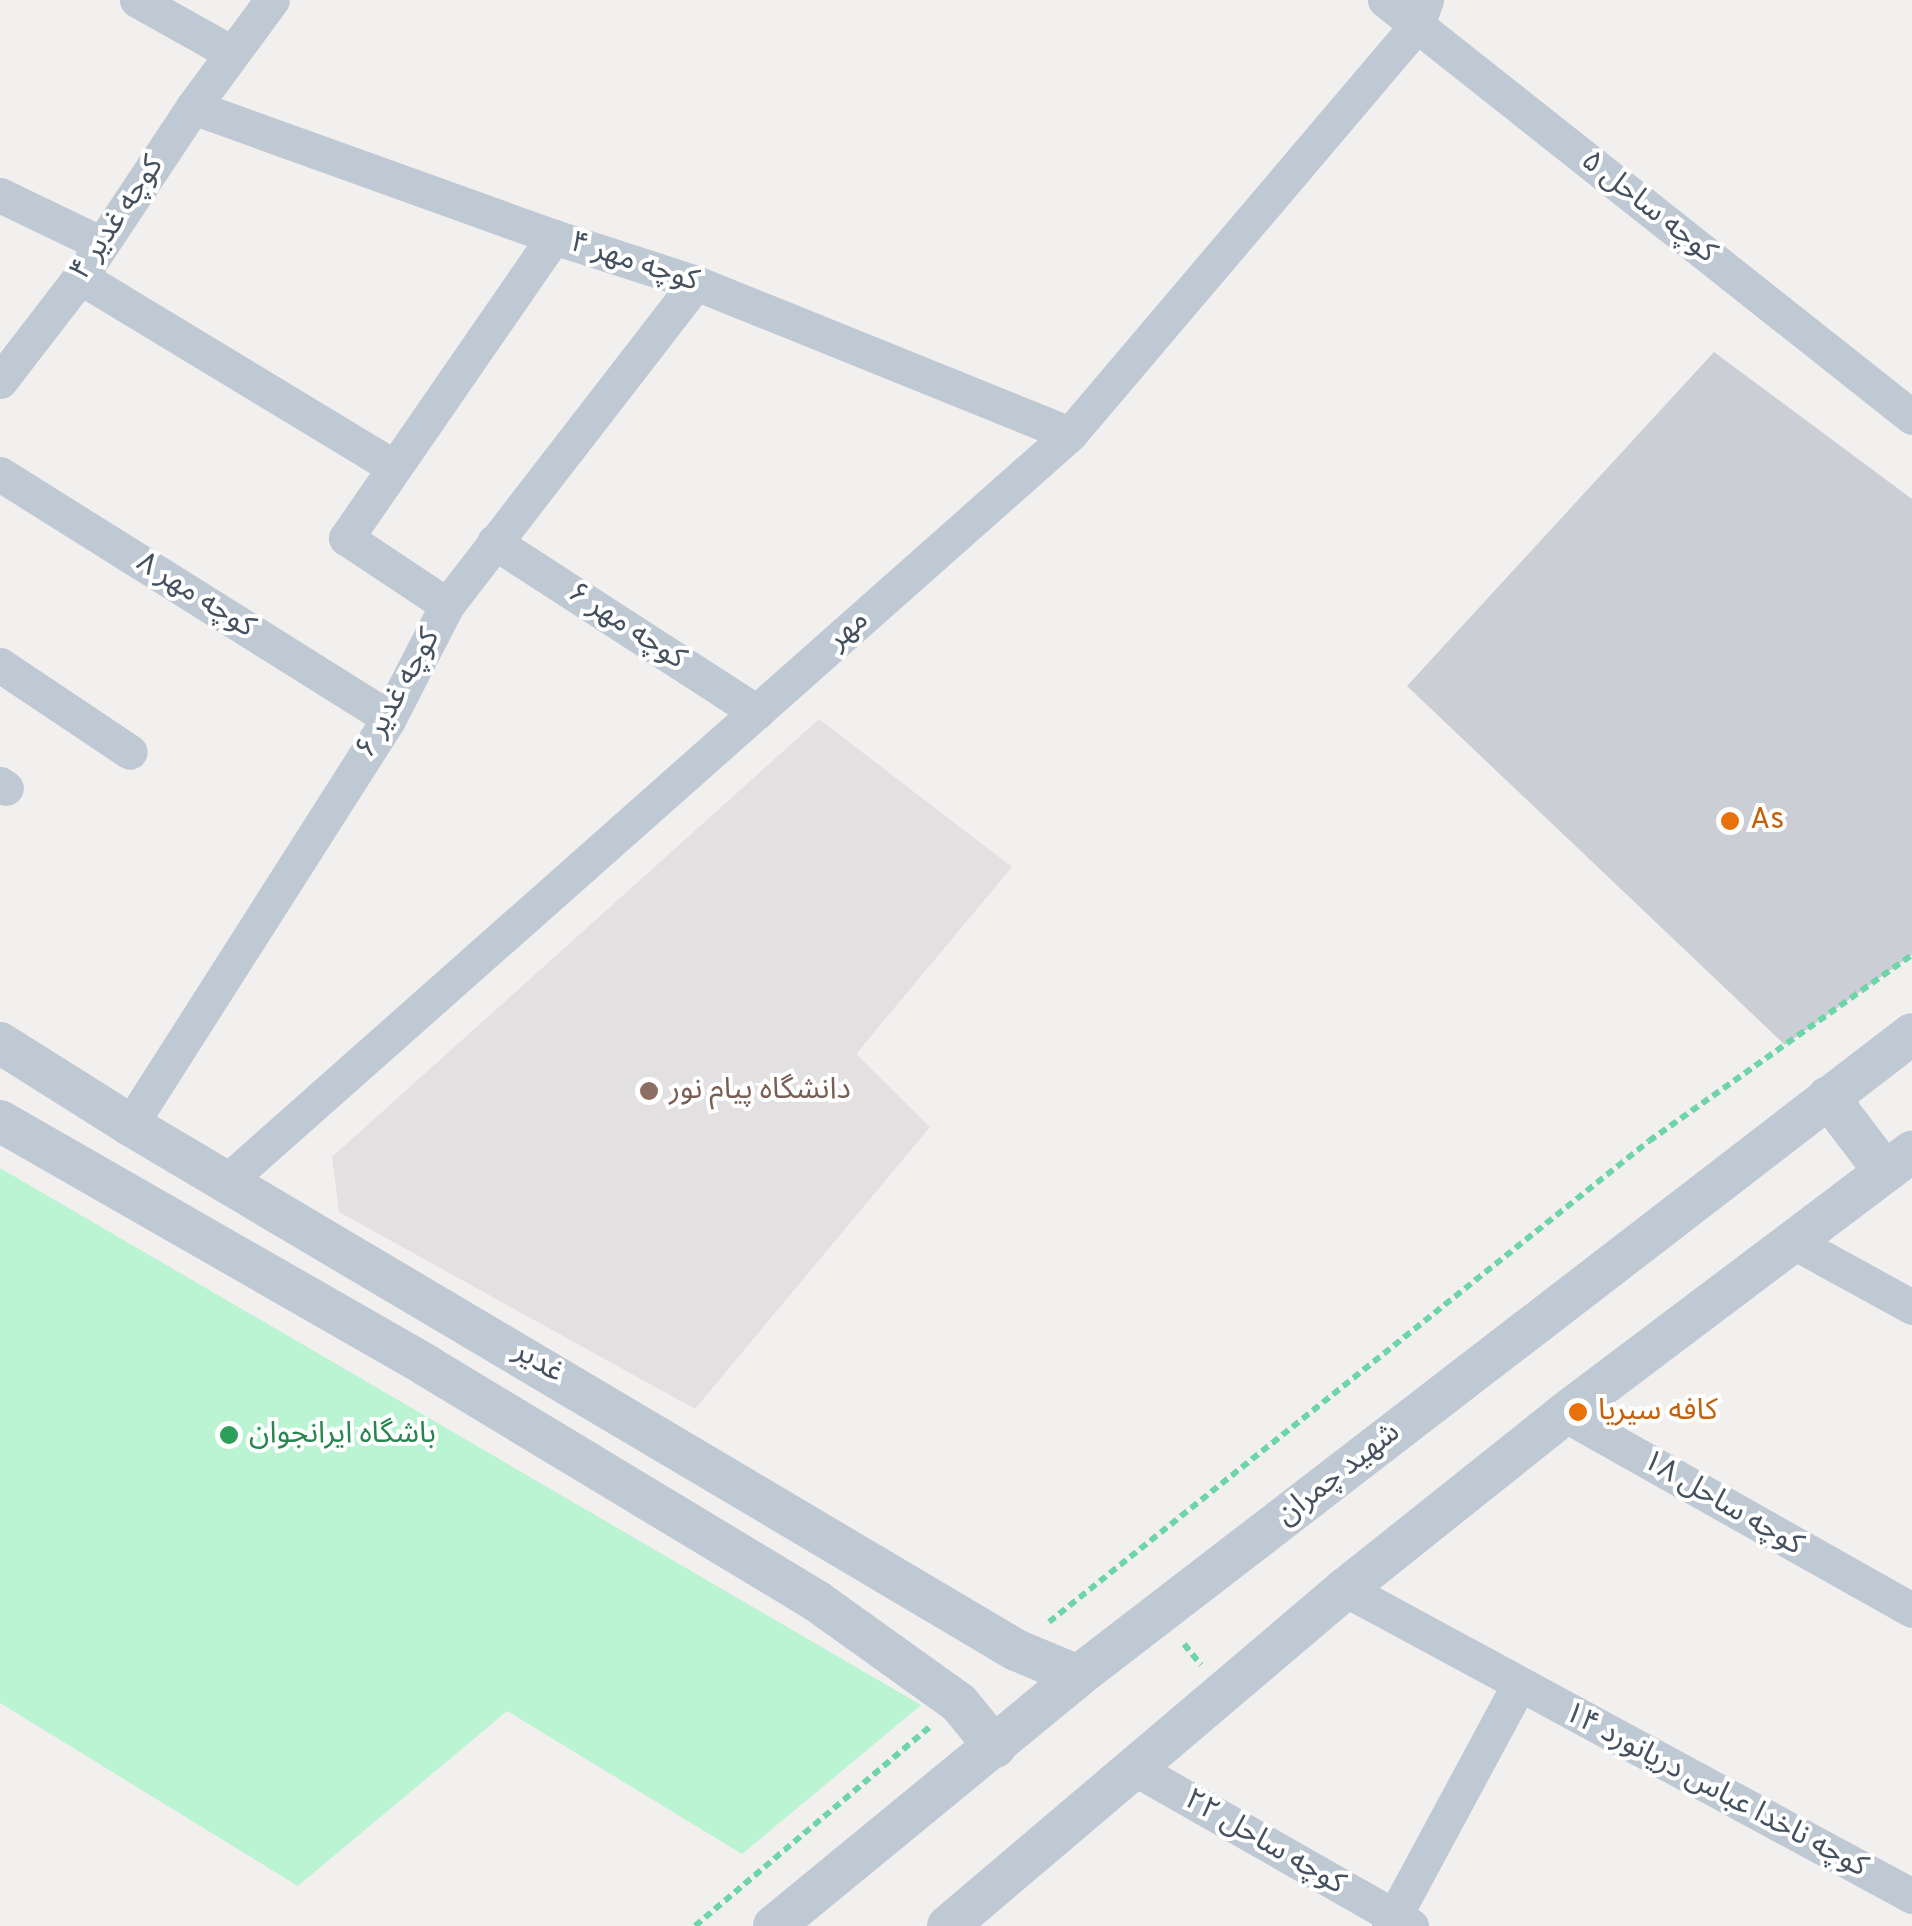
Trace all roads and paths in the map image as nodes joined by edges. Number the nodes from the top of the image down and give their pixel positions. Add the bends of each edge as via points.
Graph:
1 (137, 0) edge
2 (272, 0) edge
3 (1385, 0) edge
4 (1422, 13) edge
5 (232, 53) junction
6 (193, 107) junction
7 (0, 195) edge
8 (554, 237) junction
9 (102, 244) junction
10 (80, 278) junction
11 (696, 282) junction
12 (0, 381) edge
13 (1912, 415) edge
14 (1070, 434) junction
15 (392, 466) junction
16 (0, 474) edge
17 (494, 542) junction
18 (447, 605) junction
19 (0, 665) edge
20 (757, 712) junction
21 (389, 718) junction
22 (130, 752) dead end
23 (1912, 955) edge
24 (1912, 1034) edge
25 (0, 1043) edge
26 (1828, 1096) junction
27 (0, 1122) edge
28 (130, 1126) junction
29 (1898, 1162) edge
30 (226, 1182) junction
31 (1792, 1241) junction
32 (1912, 1307) edge
33 (1564, 1414) junction
34 (1346, 1588) junction
35 (945, 1608) junction
36 (1912, 1610) edge
37 (1016, 1650) junction
38 (905, 1664) junction
39 (1078, 1676) junction
40 (1518, 1686) junction
41 (959, 1703) junction
42 (995, 1747) junction
43 (1134, 1768) junction
44 (1912, 1896) edge
45 (1398, 1923) edge
46 (695, 1926) edge
47 (774, 1926) edge
48 (948, 1926) edge

1 - 5 street
2 - 5 street, کوچه غدیر ۴
3 - 4 street, کوچه ساحل ۵
4 - 13 street, کوچه ساحل ۵
4 - 14 street, مهر
5 - 6 street, کوچه غدیر ۴
6 - 8 street, کوچه مهر ۴
6 - 9 street, کوچه غدیر ۴
7 - 9 street
8 - 11 street, کوچه مهر ۴
8 - 15 street
9 - 10 street, کوچه غدیر ۴
10 - 12 street, کوچه غدیر ۴
10 - 15 street
11 - 14 street, کوچه مهر ۴
11 - 17 street, کوچه غدیر ۶
14 - 20 street, مهر
15 - 18 street via 346,538
16 - 21 street, کوچه مهر ۸
17 - 18 street, کوچه غدیر ۶
17 - 20 street, کوچه مهر ۶
18 - 21 street, کوچه غدیر ۶
19 - 22 street
20 - 30 street, مهر
21 - 28 street, کوچه غدیر ۶
23 - 37 path via 1649,1141
24 - 26 street, شهید چمران
25 - 28 street, غدیر
26 - 29 street
26 - 39 street, شهید چمران
27 - 38 street, غدیر via 426,1366 818,1602
28 - 30 street, غدیر
29 - 31 street
30 - 35 street, غدیر
31 - 32 street
31 - 33 street
33 - 34 street
33 - 36 street, کوچه ساحل ۱۸
34 - 40 street, کوچه ناخدا عباس دریانورد ۱۴
34 - 43 street
35 - 37 street, غدیر
35 - 38 street via 936,1646 921,1661
37 - 39 street, غدیر
38 - 41 street, غدیر
39 - 42 street, شهید چمران
40 - 44 street, کوچه ناخدا عباس دریانورد ۱۴
40 - 45 street
41 - 42 street, غدیر
41 - 46 path
42 - 47 street, شهید چمران
43 - 45 street, کوچه ساحل ۲۲
43 - 48 street

